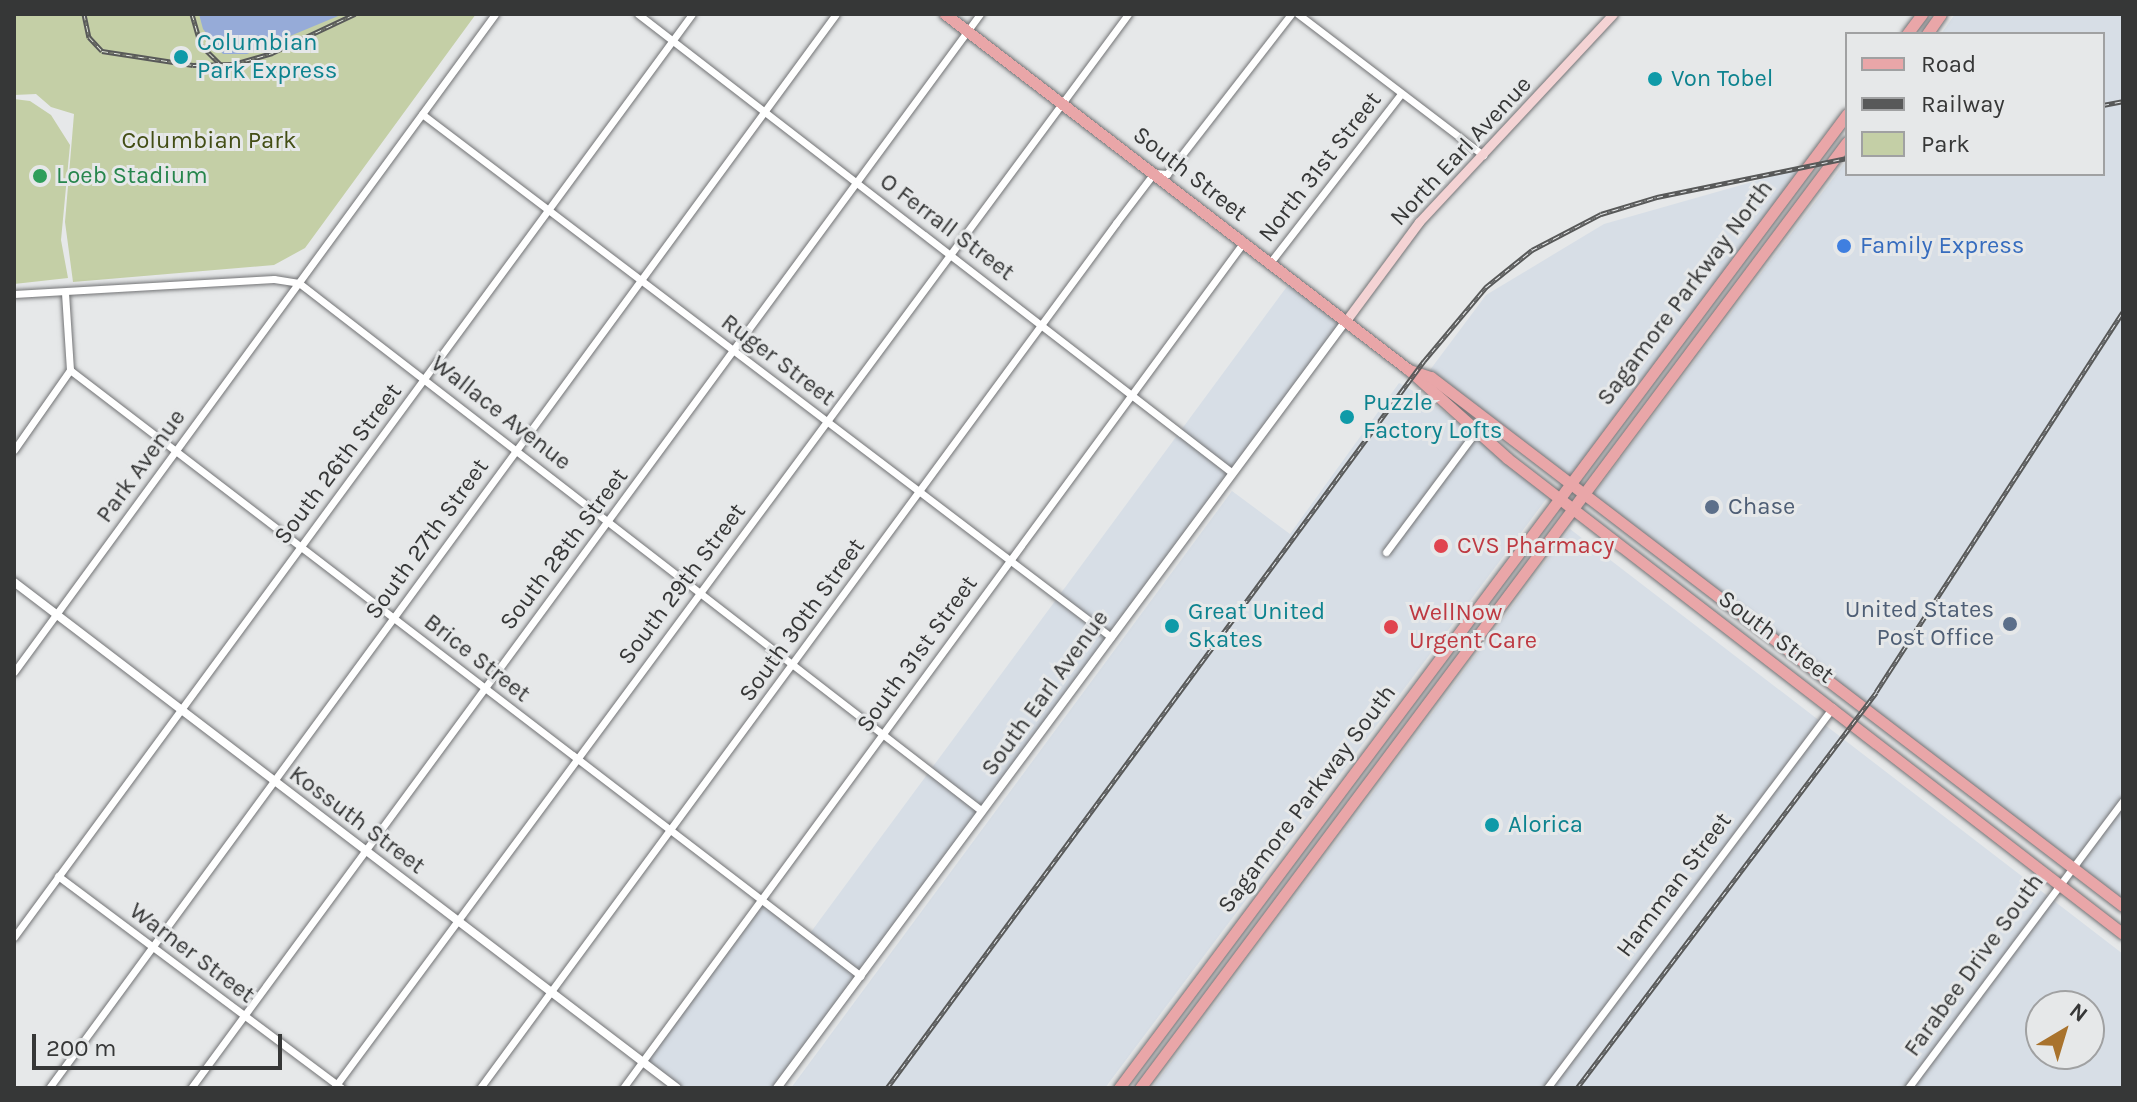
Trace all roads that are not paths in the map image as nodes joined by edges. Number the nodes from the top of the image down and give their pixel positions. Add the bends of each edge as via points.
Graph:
1 (495, 14) edge
2 (638, 14) edge
3 (692, 14) edge
4 (836, 14) edge
5 (945, 14) edge
6 (980, 14) edge
7 (1128, 14) edge
8 (1291, 14) edge
9 (1298, 14) edge
10 (1613, 14) edge
11 (1922, 14) edge
12 (1941, 14) edge
13 (967, 31) junction
14 (1908, 32) edge
15 (1928, 32) edge
16 (673, 40) junction
17 (1401, 94) junction
18 (1060, 102) junction
19 (765, 112) junction
20 (422, 114) junction
21 (1845, 117) edge
22 (1845, 145) edge
23 (1483, 155) junction
24 (1154, 173) junction
25 (856, 183) junction
26 (549, 211) junction
27 (1243, 243) junction
28 (948, 253) junction
29 (1269, 264) junction
30 (641, 281) junction
31 (299, 283) junction
32 (65, 292) junction
33 (14, 294) edge
34 (1345, 322) junction
35 (1042, 325) junction
36 (733, 350) junction
37 (70, 370) junction
38 (1409, 370) junction
39 (426, 380) junction
40 (1131, 396) junction
41 (827, 422) junction
42 (1478, 428) junction
43 (14, 450) edge
44 (177, 451) junction
45 (517, 451) junction
46 (1231, 472) junction
47 (1568, 484) junction
48 (920, 493) junction
49 (1584, 496) junction
50 (1558, 498) junction
51 (1574, 510) junction
52 (609, 522) junction
53 (301, 548) junction
54 (1386, 552) dead end
55 (1010, 561) junction
56 (14, 582) edge
57 (701, 593) junction
58 (57, 614) junction
59 (394, 619) junction
60 (1111, 637) junction
61 (793, 665) junction
62 (14, 672) edge
63 (484, 689) junction
64 (1833, 707) junction
65 (182, 710) junction
66 (883, 734) junction
67 (1923, 755) junction
68 (577, 760) junction
69 (1912, 770) junction
70 (273, 781) junction
71 (2123, 801) edge
72 (982, 811) junction
73 (671, 831) junction
74 (368, 853) junction
75 (2072, 865) junction
76 (58, 876) junction
77 (2058, 884) junction
78 (761, 901) junction
79 (2123, 906) edge
80 (457, 920) junction
81 (2123, 934) edge
82 (14, 937) edge
83 (153, 949) junction
84 (861, 976) junction
85 (550, 992) junction
86 (243, 1017) junction
87 (643, 1062) junction
88 (337, 1087) edge
89 (49, 1088) edge
90 (191, 1088) edge
91 (480, 1088) edge
92 (623, 1088) edge
93 (677, 1088) edge
94 (777, 1088) edge
95 (1119, 1088) edge
96 (1140, 1088) edge
97 (1547, 1088) edge
98 (1908, 1088) edge

1 - 20 street
2 - 16 street, O Ferrall Street
3 - 16 street, South 26th Street
4 - 19 street, South 27th Street
5 - 13 main road, South Street
6 - 13 street, South 28th Street
7 - 18 street, South 29th Street
8 - 24 street, South 30th Street via 1167,174
9 - 17 street
10 - 23 main road, North Earl Avenue
11 - 14 main road
12 - 15 main road
13 - 18 main road, South Street
13 - 25 street, South 28th Street
16 - 19 street, O Ferrall Street
16 - 26 street, South 26th Street
17 - 23 street
17 - 29 street, North 31st Street
18 - 24 main road, South Street
18 - 28 street, South 29th Street
19 - 25 street, O Ferrall Street
19 - 30 street, South 27th Street
20 - 26 street, Ruger Street
20 - 31 street
21 - 47 main road, Sagamore Parkway North
22 - 49 main road, Sagamore Parkway North
23 - 34 main road, North Earl Avenue via 1419,222
24 - 27 main road, South Street
24 - 35 street, South 30th Street
25 - 28 street, O Ferrall Street
25 - 36 street, South 28th Street
26 - 30 street, Ruger Street
26 - 39 street, South 26th Street
27 - 29 main road, South Street
27 - 40 street, South 31st Street
28 - 35 street, O Ferrall Street
28 - 41 street, South 29th Street
29 - 34 main road, South Street
30 - 36 street, Ruger Street
30 - 45 street, South 27th Street
31 - 32 street via 274,279
31 - 39 street, Wallace Avenue
31 - 44 street, Park Avenue
32 - 33 street
32 - 37 street
34 - 38 main road, South Street
34 - 46 street, South Earl Avenue
35 - 40 street, O Ferrall Street
35 - 48 street, South 30th Street
36 - 41 street, Ruger Street
36 - 52 street, South 28th Street
37 - 43 street
37 - 44 street, Brice Street
38 - 42 main road, South Street
38 - 47 main road, South Street via 1427,374
39 - 45 street, Wallace Avenue
39 - 53 street, South 26th Street
40 - 46 street, O Ferrall Street
40 - 55 street, South 31st Street
41 - 48 street, Ruger Street
41 - 57 street, South 29th Street
42 - 50 main road, South Street
42 - 54 street
44 - 53 street, Brice Street
44 - 58 street, Park Avenue
45 - 52 street, Wallace Avenue
45 - 59 street, South 27th Street
46 - 60 street, South Earl Avenue
47 - 49 main road, South Street
47 - 50 main road, Sagamore Parkway North
48 - 55 street, Ruger Street
48 - 61 street, South 30th Street
49 - 51 main road, Sagamore Parkway North
49 - 67 main road, South Street
50 - 51 main road, South Street
50 - 95 main road, Sagamore Parkway South
51 - 64 main road, South Street
51 - 96 main road, Sagamore Parkway South
52 - 57 street, Wallace Avenue
52 - 63 street, South 28th Street
53 - 59 street, Brice Street
53 - 65 street, South 26th Street
55 - 60 street, Ruger Street
55 - 66 street, South 31st Street
56 - 58 street, Kossuth Street
57 - 61 street, Wallace Avenue
57 - 68 street, South 29th Street
58 - 62 street, Park Avenue
58 - 65 street, Kossuth Street
59 - 63 street, Brice Street
59 - 70 street, South 27th Street
60 - 72 street, South Earl Avenue
61 - 66 street, Wallace Avenue
61 - 73 street, South 30th Street
63 - 68 street, Brice Street
63 - 74 street, South 28th Street
64 - 69 main road, South Street
64 - 97 street, Hamman Street
65 - 70 street, Kossuth Street
65 - 76 street, South 26th Street
66 - 72 street, Wallace Avenue
66 - 78 street, South 31st Street
67 - 69 main road
67 - 75 main road, South Street
68 - 73 street, Brice Street
68 - 80 street, South 29th Street
69 - 77 main road, South Street
70 - 74 street, Kossuth Street
70 - 83 street, South 27th Street
71 - 75 street, Farabee Drive South
72 - 84 street, South Earl Avenue
73 - 78 street, Brice Street
73 - 85 street, South 30th Street
74 - 80 street, Kossuth Street
74 - 86 street, South 28th Street
75 - 77 street, Farabee Drive South
75 - 79 main road, South Street
76 - 82 street, South 26th Street
76 - 83 street, Warner Street
77 - 81 main road, South Street
77 - 98 street, Farabee Drive South
78 - 84 street, Brice Street
78 - 87 street, South 31st Street
80 - 85 street, Kossuth Street
80 - 88 street, South 29th Street
83 - 86 street, Warner Street
83 - 89 street, South 27th Street
84 - 94 street, South Earl Avenue
85 - 87 street, Kossuth Street
85 - 91 street, South 30th Street
86 - 88 street, Warner Street
86 - 90 street, South 28th Street
87 - 92 street, South 31st Street
87 - 93 street, Kossuth Street

